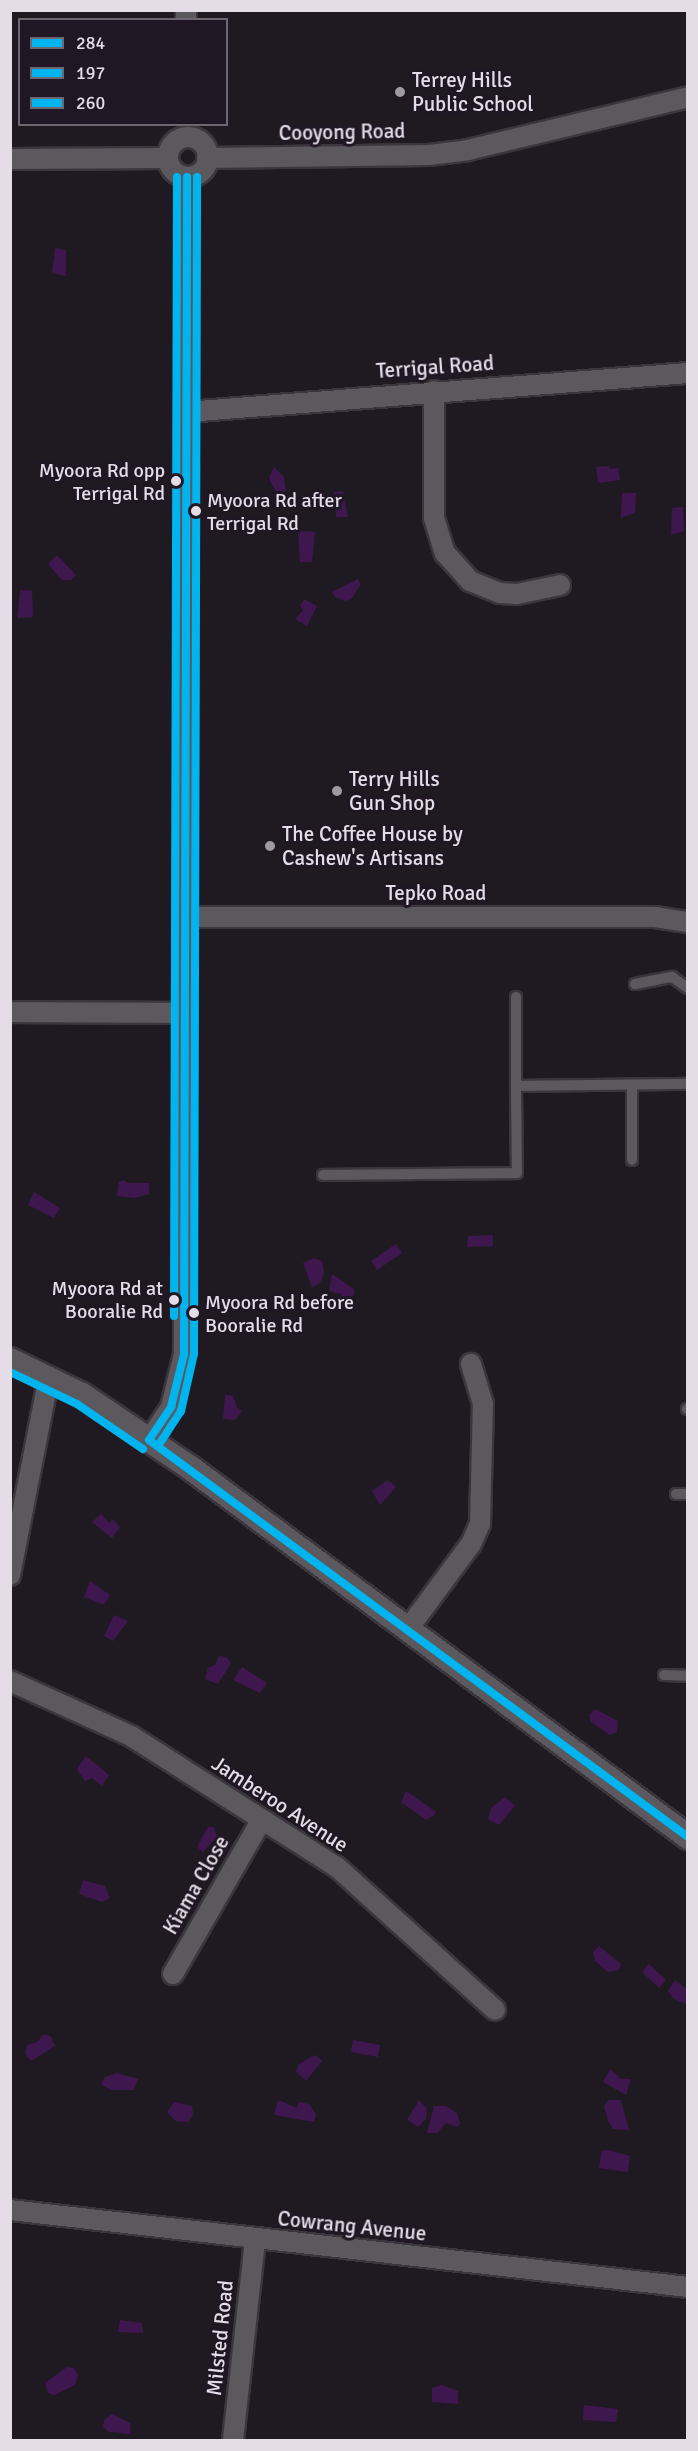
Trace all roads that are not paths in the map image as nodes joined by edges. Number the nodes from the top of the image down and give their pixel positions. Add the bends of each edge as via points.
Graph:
1 (687, 97) edge
2 (188, 131) edge
3 (168, 158) junction
4 (207, 158) junction
5 (10, 159) edge
6 (187, 177) junction
7 (687, 373) edge
8 (434, 391) junction
9 (186, 412) junction
10 (560, 585) dead end
11 (185, 917) junction
12 (687, 922) edge
13 (634, 984) dead end
14 (687, 988) edge
15 (516, 997) dead end
16 (10, 1012) edge
17 (185, 1013) junction
18 (687, 1084) edge
19 (632, 1085) junction
20 (516, 1086) junction
21 (632, 1160) dead end
22 (323, 1175) dead end
23 (10, 1360) edge
24 (471, 1364) dead end
25 (49, 1377) junction
26 (149, 1440) junction
27 (10, 1575) edge
28 (408, 1629) junction
29 (664, 1676) dead end
30 (687, 1676) edge
31 (10, 1681) edge
32 (261, 1821) junction
33 (687, 1837) edge
34 (173, 1974) dead end
35 (495, 2010) dead end
36 (10, 2211) edge
37 (255, 2240) junction
38 (687, 2288) edge
39 (233, 2440) edge

1 - 4 street, Cooyong Road via 468,150 429,155
2 - 3 street via 175,141
2 - 4 street via 202,144
3 - 5 street
3 - 6 street via 173,171
4 - 6 street via 201,172
6 - 9 street
7 - 8 street, Terrigal Road
8 - 9 street, Terrigal Road
8 - 10 street via 434,518 445,554 470,581 500,593 517,594
9 - 11 street
11 - 12 street, Tepko Road via 655,917
11 - 17 street
13 - 14 lane via 672,977
15 - 20 lane
16 - 17 street
17 - 26 street via 184,1354 171,1407
18 - 19 lane
19 - 20 lane
19 - 21 lane
20 - 22 lane via 517,1173
23 - 25 street
24 - 28 street via 483,1404 480,1524 471,1544
25 - 26 street
25 - 27 street
26 - 28 street
28 - 33 street
29 - 30 lane
31 - 32 street, Jamberoo Avenue via 131,1736
32 - 34 street, Kiama Close
32 - 35 street, Jamberoo Avenue via 337,1867
36 - 37 street, Cowrang Avenue
37 - 38 street, Cowrang Avenue
37 - 39 street, Milsted Road

